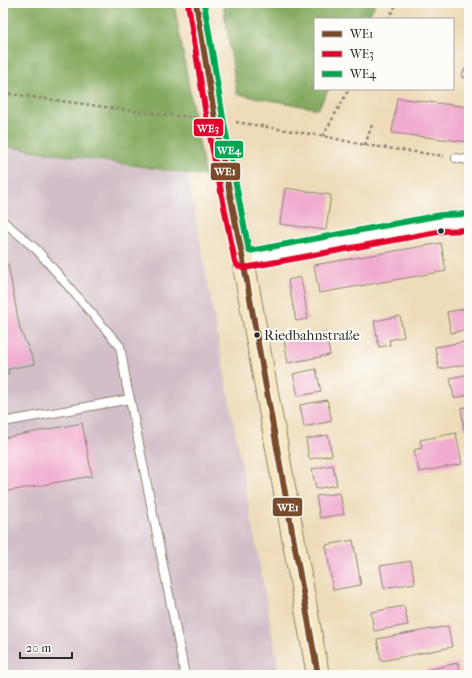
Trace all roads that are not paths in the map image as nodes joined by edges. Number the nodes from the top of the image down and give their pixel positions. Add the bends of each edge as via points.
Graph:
1 (196, 3) edge
2 (456, 158) road end
3 (469, 160) edge
4 (3, 222) edge
5 (469, 222) edge
6 (243, 260) junction
7 (130, 398) junction
8 (3, 422) edge
9 (185, 675) edge
10 (318, 675) edge

1 - 6 main road via 215,119
2 - 3 lane
4 - 7 lane via 37,250 120,346
5 - 6 street via 442,223
6 - 10 main road
7 - 8 lane
7 - 9 lane

